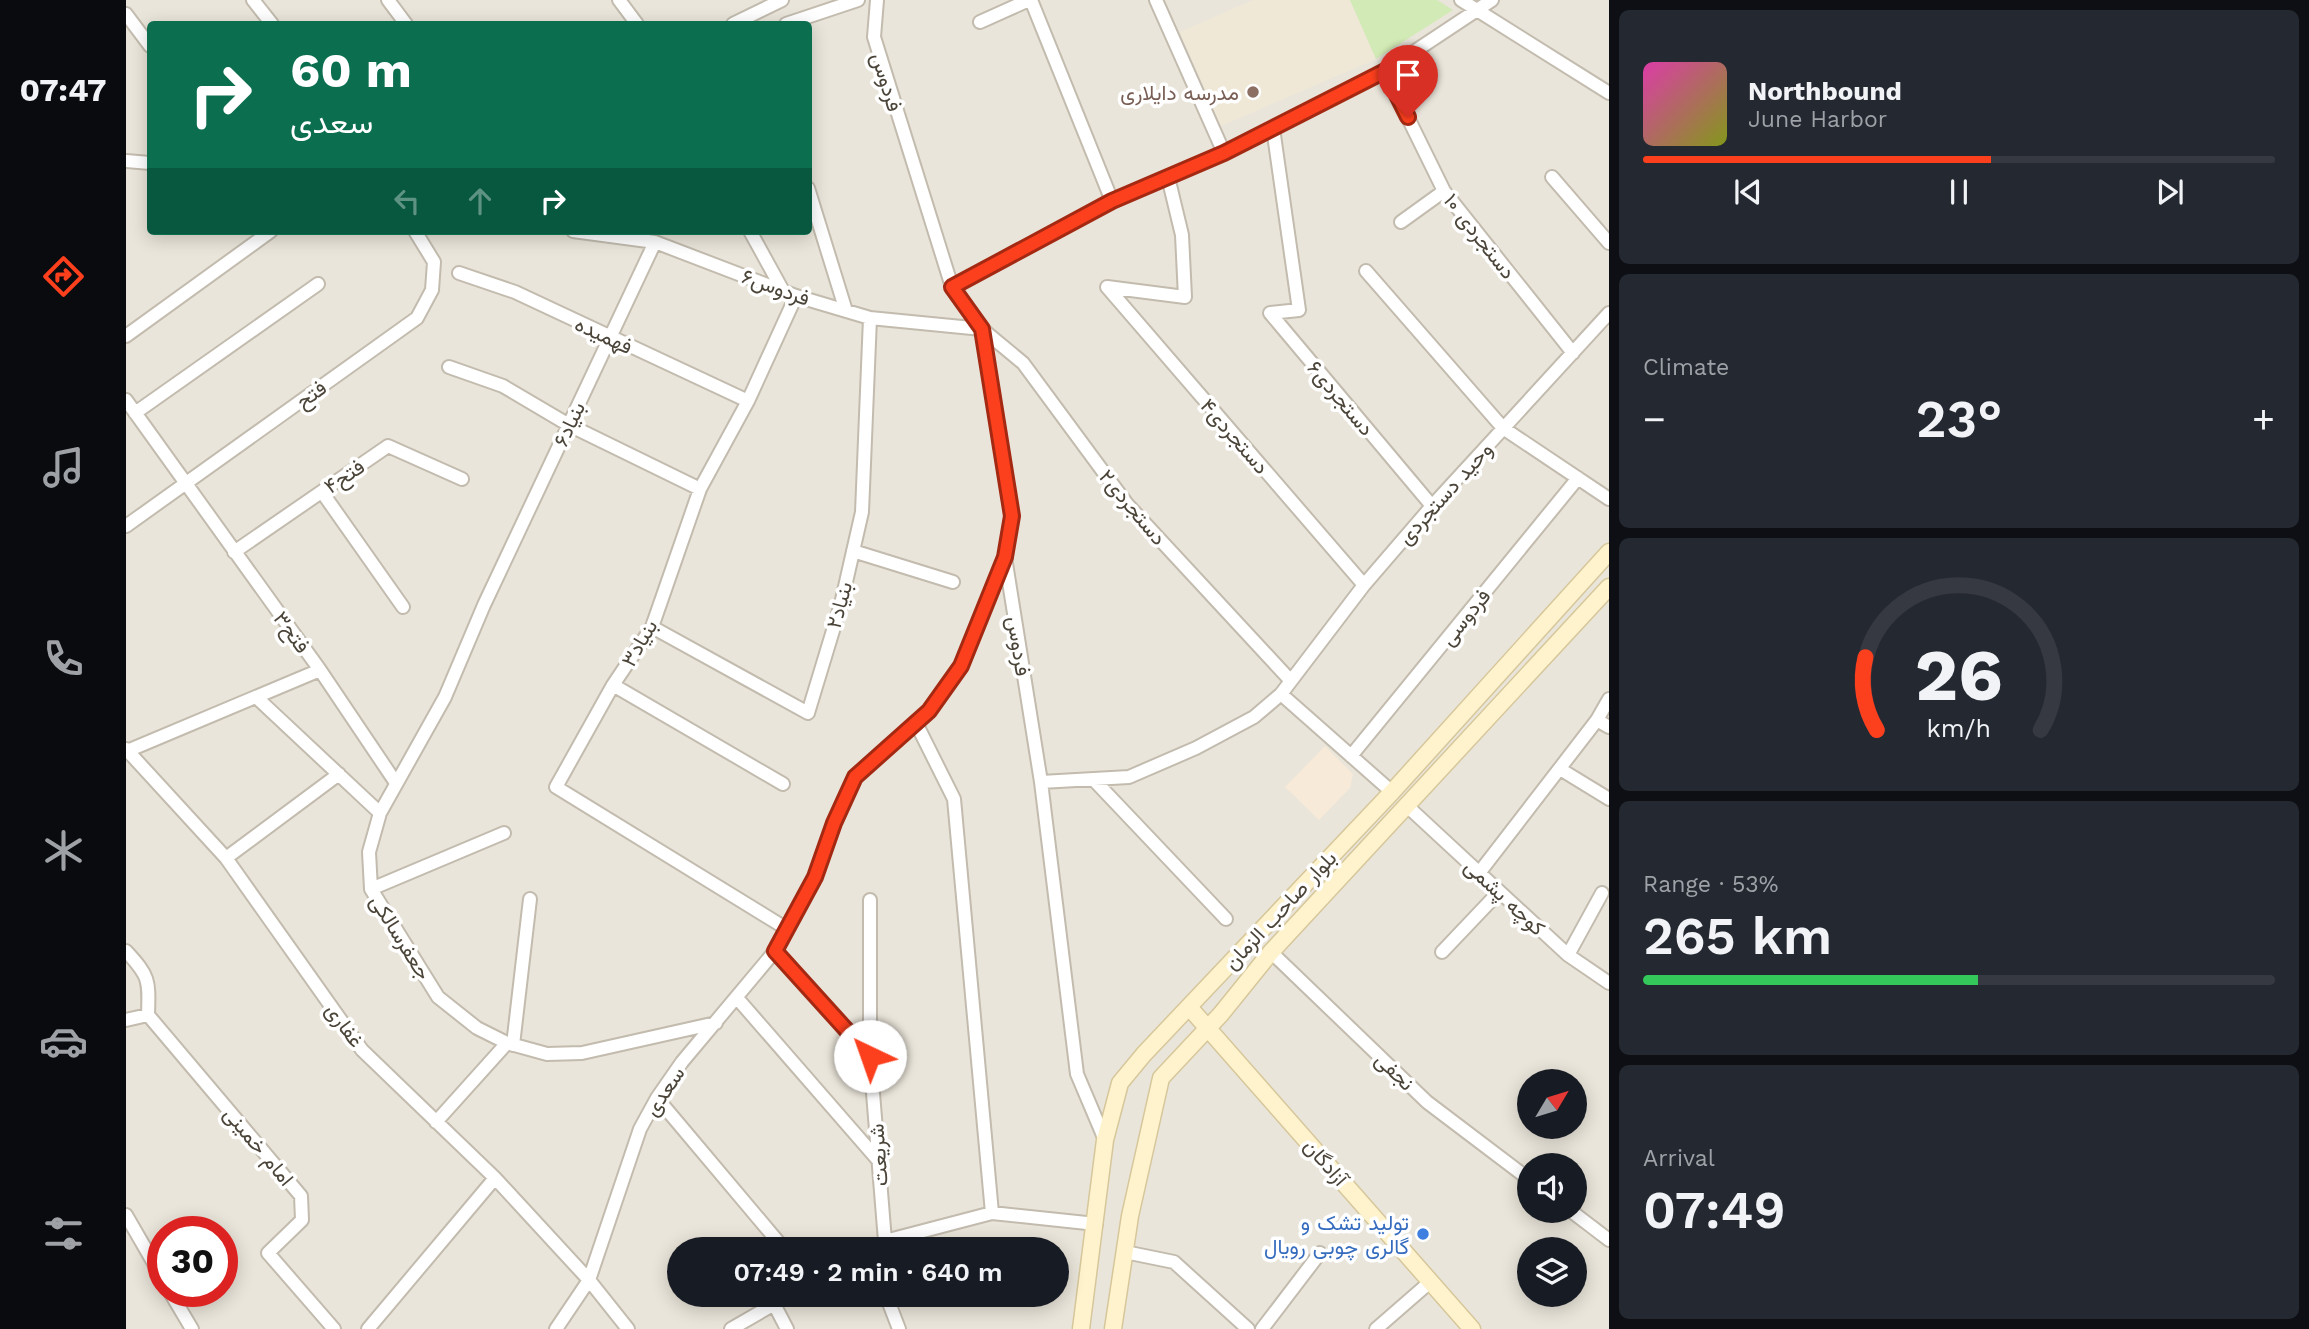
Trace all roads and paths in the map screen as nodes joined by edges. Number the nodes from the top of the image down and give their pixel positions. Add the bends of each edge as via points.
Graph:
1 (253, 0) edge
2 (388, 0) edge
3 (619, 0) edge
4 (782, 0) edge
5 (858, 0) edge
6 (877, 0) edge
7 (1030, 0) edge
8 (1156, 0) edge
9 (1461, 0) edge
10 (1492, 0) edge
11 (1477, 9) junction
12 (126, 13) edge
13 (270, 21) edge
14 (404, 21) edge
15 (631, 21) edge
16 (739, 21) edge
17 (795, 21) edge
18 (980, 22) dead end
19 (147, 42) edge
20 (1385, 71) junction
21 (1609, 93) edge
22 (1273, 128) junction
23 (1224, 153) junction
24 (126, 161) edge
25 (147, 163) edge
26 (1168, 177) junction
27 (1552, 177) dead end
28 (1444, 191) junction
29 (812, 201) edge
30 (1112, 201) junction
31 (1401, 222) dead end
32 (265, 235) edge
33 (417, 235) edge
34 (603, 235) edge
35 (752, 235) edge
36 (655, 242) junction
37 (1609, 243) edge
38 (1366, 271) dead end
39 (459, 274) dead end
40 (317, 284) dead end
41 (952, 287) junction
42 (783, 291) junction
43 (796, 296) junction
44 (846, 311) junction
45 (1609, 313) edge
46 (870, 318) junction
47 (982, 329) junction
48 (126, 336) edge
49 (610, 338) junction
50 (1573, 353) junction
51 (449, 367) dead end
52 (126, 400) edge
53 (748, 401) junction
54 (135, 413) junction
55 (569, 425) junction
56 (1503, 428) junction
57 (1578, 478) junction
58 (462, 479) dead end
59 (184, 483) junction
60 (700, 489) junction
61 (321, 492) junction
62 (1609, 499) edge
63 (1432, 506) junction
64 (126, 526) edge
65 (853, 551) junction
66 (234, 552) junction
67 (1609, 552) edge
68 (1005, 557) junction
69 (953, 582) dead end
70 (1364, 585) junction
71 (1609, 587) edge
72 (484, 606) joint
73 (403, 607) dead end
74 (652, 627) junction
75 (320, 670) junction
76 (1291, 681) junction
77 (613, 685) junction
78 (1281, 694) junction
79 (256, 697) junction
80 (1609, 699) edge
81 (1597, 720) junction
82 (916, 723) junction
83 (1609, 727) edge
84 (127, 750) edge
85 (1352, 756) junction
86 (1560, 768) junction
87 (339, 774) junction
88 (1093, 779) junction
89 (1041, 782) junction
90 (396, 783) junction
91 (783, 784) dead end
92 (1392, 792) junction
93 (1609, 799) edge
94 (1406, 805) junction
95 (380, 813) junction
96 (505, 833) dead end
97 (226, 858) junction
98 (1479, 873) junction
99 (371, 889) junction
100 (1499, 892) junction
101 (1602, 893) dead end
102 (530, 899) dead end
103 (870, 900) dead end
104 (1226, 919) dead end
105 (787, 929) junction
106 (126, 951) edge
107 (775, 951) junction
108 (1270, 952) junction
109 (1442, 952) dead end
110 (1568, 955) junction
111 (1609, 983) edge
112 (737, 998) junction
113 (1189, 1007) junction
114 (148, 1015) junction
115 (126, 1020) edge
116 (716, 1023) junction
117 (1208, 1027) junction
118 (510, 1044) junction
119 (870, 1056) junction
120 (657, 1098) junction
121 (436, 1122) junction
122 (1105, 1140) junction
123 (878, 1160) junction
124 (1517, 1170) edge
125 (495, 1178) junction
126 (992, 1213) junction
127 (126, 1215) edge
128 (1587, 1223) edge
129 (1096, 1224) junction
130 (130, 1229) edge
131 (774, 1237) edge
132 (885, 1237) edge
133 (900, 1237) edge
134 (1609, 1240) edge
135 (1125, 1252) junction
136 (1320, 1253) dead end
137 (147, 1255) edge
138 (589, 1280) junction
139 (1430, 1282) junction
140 (179, 1307) edge
141 (769, 1307) edge
142 (775, 1307) edge
143 (891, 1307) edge
144 (192, 1329) edge
145 (334, 1329) edge
146 (368, 1329) edge
147 (556, 1329) edge
148 (628, 1329) edge
149 (731, 1329) edge
150 (786, 1329) edge
151 (899, 1329) edge
152 (1081, 1329) edge
153 (1113, 1329) edge
154 (1248, 1329) edge
155 (1262, 1329) edge
156 (1376, 1329) edge
157 (1472, 1329) edge

1 - 13 street
2 - 14 street
3 - 15 street
4 - 16 street
5 - 17 street
6 - 41 street, فردوس via 874,37
7 - 18 street
7 - 30 street
8 - 23 street
9 - 11 street
10 - 11 street
11 - 20 street
11 - 21 street
12 - 19 street
20 - 22 street
20 - 28 street, دستجردی ۱۰
22 - 23 street
22 - 63 street, دستجردی۶ via 1299,310 1270,313
23 - 26 street
24 - 25 street
26 - 30 street
26 - 70 street, دستجردی۴ via 1182,235 1185,297 1107,287
27 - 37 street
28 - 31 street
28 - 50 street, دستجردی ۱۰
29 - 44 street
30 - 41 street
32 - 48 street
33 - 59 street, فتح via 434,262 432,290 417,318
34 - 36 street, فردوس۶
35 - 42 street
36 - 42 street, فردوس۶
36 - 49 street, بنیاد۶
38 - 56 street
39 - 49 street, فهمیده via 515,292
40 - 54 street
41 - 47 street, فردوس
42 - 43 street, فردوس۶
43 - 44 street, فردوس۶
43 - 53 street, بنیاد۳
44 - 46 street, فردوس۶
45 - 50 street, وحید دستجردی
46 - 47 street, فردوس۶
46 - 65 street, بنیاد۲ via 862,512
47 - 68 street, فردوس via 1012,516
47 - 76 street, دستجردی۲ via 1023,363 1127,505
49 - 53 street, فهمیده
49 - 55 street, بنیاد۶
50 - 56 street, وحید دستجردی
51 - 55 street via 503,386
52 - 54 street, فتح۳
53 - 60 street, بنیاد۳
54 - 59 street, فتح۳
55 - 60 street
55 - 72 street, بنیاد۶
56 - 57 street
56 - 63 street, وحید دستجردی
57 - 62 street
57 - 85 street, فردوسی
58 - 61 street, فتح۴ via 388,446
59 - 64 street, فتح
59 - 66 street, فتح۳
60 - 74 street, بنیاد۳
61 - 66 street, فتح۴
61 - 73 street
63 - 70 street, وحید دستجردی
65 - 69 street
65 - 74 street, بنیاد۲ via 808,713
66 - 75 street, فتح۳
67 - 92 main road, بلوار صاحب الزمان
68 - 82 street, سعدی via 961,666
68 - 89 street, فردوس
70 - 76 street, وحید دستجردی
71 - 94 main road, بلوار صاحب الزمان
72 - 90 street, جعفرسالکی via 445,697
74 - 77 street, بنیاد۳
75 - 79 street
75 - 90 street, فتح۳
76 - 78 street, وحید دستجردی
77 - 91 street
77 - 105 street, بنیاد۳ via 556,787
78 - 85 street
78 - 88 street via 1254,717 1196,748 1129,777
79 - 84 street
79 - 87 street
80 - 81 street
81 - 83 street
81 - 86 street
82 - 105 street, سعدی via 855,777 815,877
82 - 126 street via 954,799
84 - 97 street, غفاری
85 - 92 street
86 - 93 street
86 - 98 street
87 - 95 street
87 - 97 street
88 - 89 street
88 - 104 street
89 - 122 street, فردوس via 1077,1074
90 - 95 street, جعفرسالکی
92 - 113 main road, بلوار صاحب الزمان
94 - 98 street, کوچه پشمی
94 - 108 main road, بلوار صاحب الزمان
95 - 99 street, جعفرسالکی via 369,852
96 - 99 street
97 - 121 street, غفاری via 362,1050
98 - 100 street, کوچه پشمی
99 - 118 street, جعفرسالکی via 438,997 477,1028
100 - 109 street
100 - 110 street, کوچه پشمی
101 - 110 street
102 - 118 street
103 - 119 street, شریعت
105 - 107 street, سعدی
106 - 114 street via 149,981
107 - 112 street, سعدی
107 - 119 street
108 - 117 main road, بلوار صاحب الزمان
108 - 124 street, نجفی via 1427,1102
110 - 111 street, کوچه پشمی
112 - 116 street, سعدی
112 - 123 street
113 - 117 main road, آزادگان
113 - 122 main road, بلوار صاحب الزمان via 1120,1083
114 - 115 street
114 - 145 street, امام خمینی via 302,1196 302,1220 268,1253
116 - 118 street, جعفرسالکی via 582,1053 547,1054
116 - 120 street, سعدی
117 - 135 main road, بلوار صاحب الزمان via 1161,1078
117 - 139 main road, آزادگان
118 - 121 street
119 - 123 street, شریعت
120 - 131 street
120 - 138 street, سعدی via 640,1129
121 - 125 street, غفاری
122 - 129 main road, بلوار صاحب الزمان
123 - 132 street, شریعت
125 - 138 street, غفاری
125 - 146 street
126 - 129 street
126 - 133 street
127 - 130 street
128 - 134 street
129 - 152 main road, بلوار صاحب الزمان
130 - 137 street
135 - 153 main road, بلوار صاحب الزمان
135 - 154 street via 1174,1262
136 - 155 street
138 - 147 street
138 - 148 street, غفاری
139 - 156 street
139 - 157 main road, آزادگان
140 - 144 street
141 - 149 street
142 - 150 street
143 - 151 street

